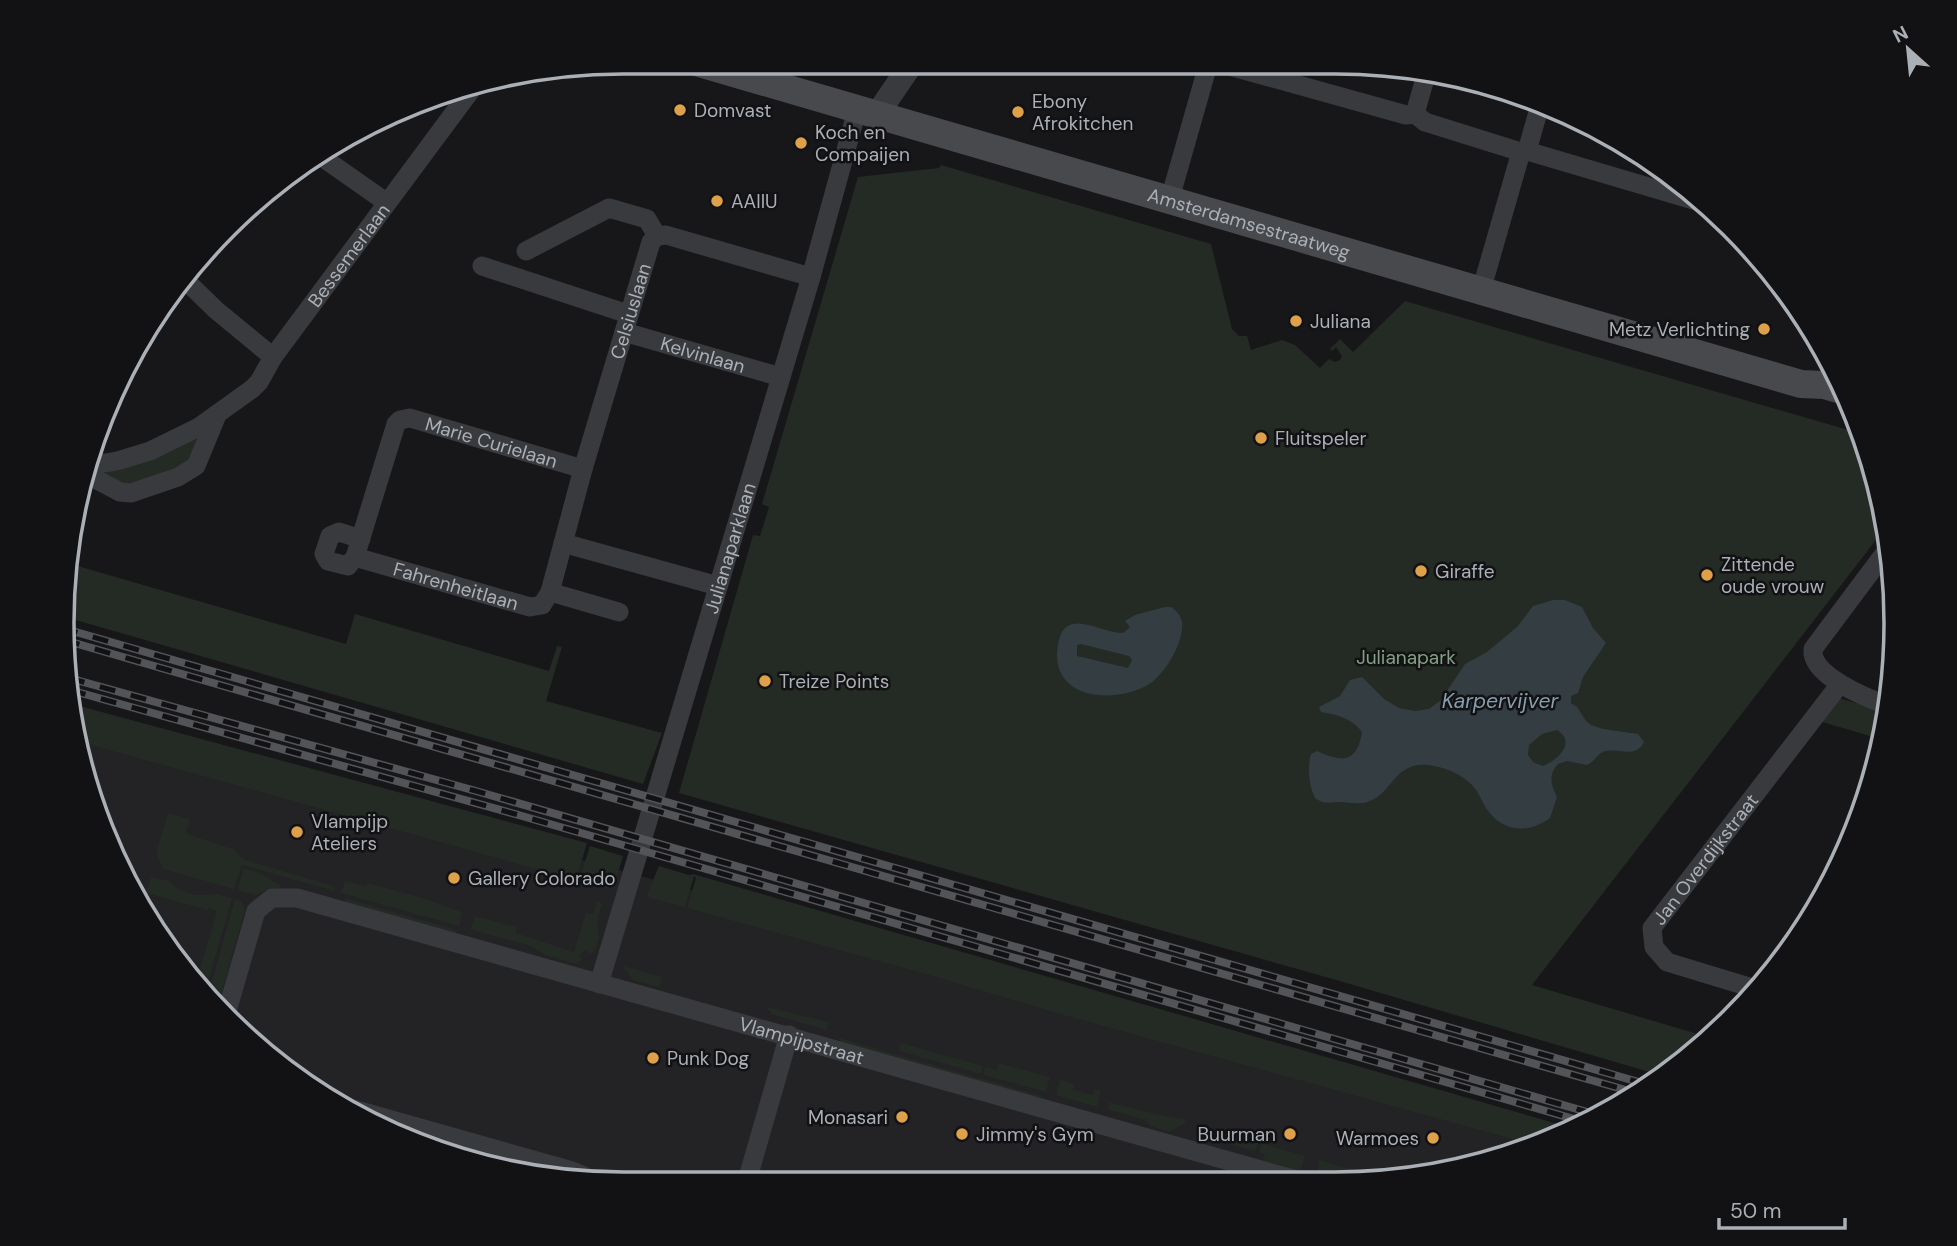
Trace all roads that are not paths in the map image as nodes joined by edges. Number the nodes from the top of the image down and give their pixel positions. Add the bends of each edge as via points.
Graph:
1 (736, 74) edge
2 (902, 74) edge
3 (1205, 74) edge
4 (1258, 74) edge
5 (1424, 81) edge
6 (466, 97) edge
7 (867, 113) junction
8 (1538, 113) edge
9 (1415, 114) junction
10 (1524, 151) junction
11 (327, 160) edge
12 (1680, 196) edge
13 (386, 202) junction
14 (1169, 202) junction
15 (657, 236) junction
16 (526, 251) dead end
17 (482, 266) dead end
18 (811, 277) junction
19 (190, 285) edge
20 (1481, 291) junction
21 (626, 323) junction
22 (273, 357) junction
23 (781, 377) junction
24 (1801, 384) junction
25 (1830, 387) edge
26 (1837, 401) edge
27 (217, 415) junction
28 (97, 464) edge
29 (583, 469) junction
30 (93, 478) edge
31 (563, 543) junction
32 (358, 548) joint
33 (1880, 564) edge
34 (718, 586) junction
35 (550, 592) junction
36 (620, 612) dead end
37 (1840, 684) junction
38 (1878, 702) edge
39 (599, 984) junction
40 (1746, 986) edge
41 (229, 1006) edge
42 (789, 1035) junction
43 (384, 1118) edge
44 (566, 1169) edge
45 (750, 1172) edge
46 (1268, 1172) edge

1 - 7 main road, Amsterdamsestraatweg
2 - 7 street
3 - 14 street
4 - 9 street via 1406,116
5 - 9 street
6 - 13 street, Bessemerlaan
7 - 14 main road, Amsterdamsestraatweg
7 - 18 street, Julianaparklaan
8 - 10 street
9 - 10 street via 1425,122
10 - 12 street
10 - 20 street
11 - 13 street
13 - 22 street, Bessemerlaan
14 - 20 main road, Amsterdamsestraatweg
15 - 16 street via 647,219 609,208
15 - 18 street via 666,234
15 - 21 street, Celsiuslaan via 651,242
17 - 21 street, Kelvinlaan
18 - 23 street, Julianaparklaan
19 - 22 street
20 - 24 main road, Amsterdamsestraatweg
21 - 23 street, Kelvinlaan
21 - 29 street, Celsiuslaan
22 - 27 street, Bessemerlaan via 259,382
23 - 34 street, Julianaparklaan
24 - 25 main road, Amsterdamsestraatweg
24 - 26 main road, Amsterdamsestraatweg
27 - 28 street, Bessemerlaan via 150,451
27 - 30 street, Bessemerlaan via 196,466 178,477 131,493
29 - 31 street, Celsiuslaan
29 - 32 street, Marie Curielaan via 410,418 400,420
31 - 34 street
31 - 35 street, Celsiuslaan
32 - 35 street, Fahrenheitlaan via 530,607 542,605
33 - 37 street via 1814,649 1816,663
34 - 39 street, Julianaparklaan
35 - 36 street
37 - 38 street
37 - 40 street, Jan Overdijkstraat via 1651,928 1654,947 1667,962
39 - 41 street, Vlampijpstraat via 297,898 272,898 256,911
39 - 42 street, Vlampijpstraat
42 - 45 street
42 - 46 street, Vlampijpstraat
43 - 44 street

